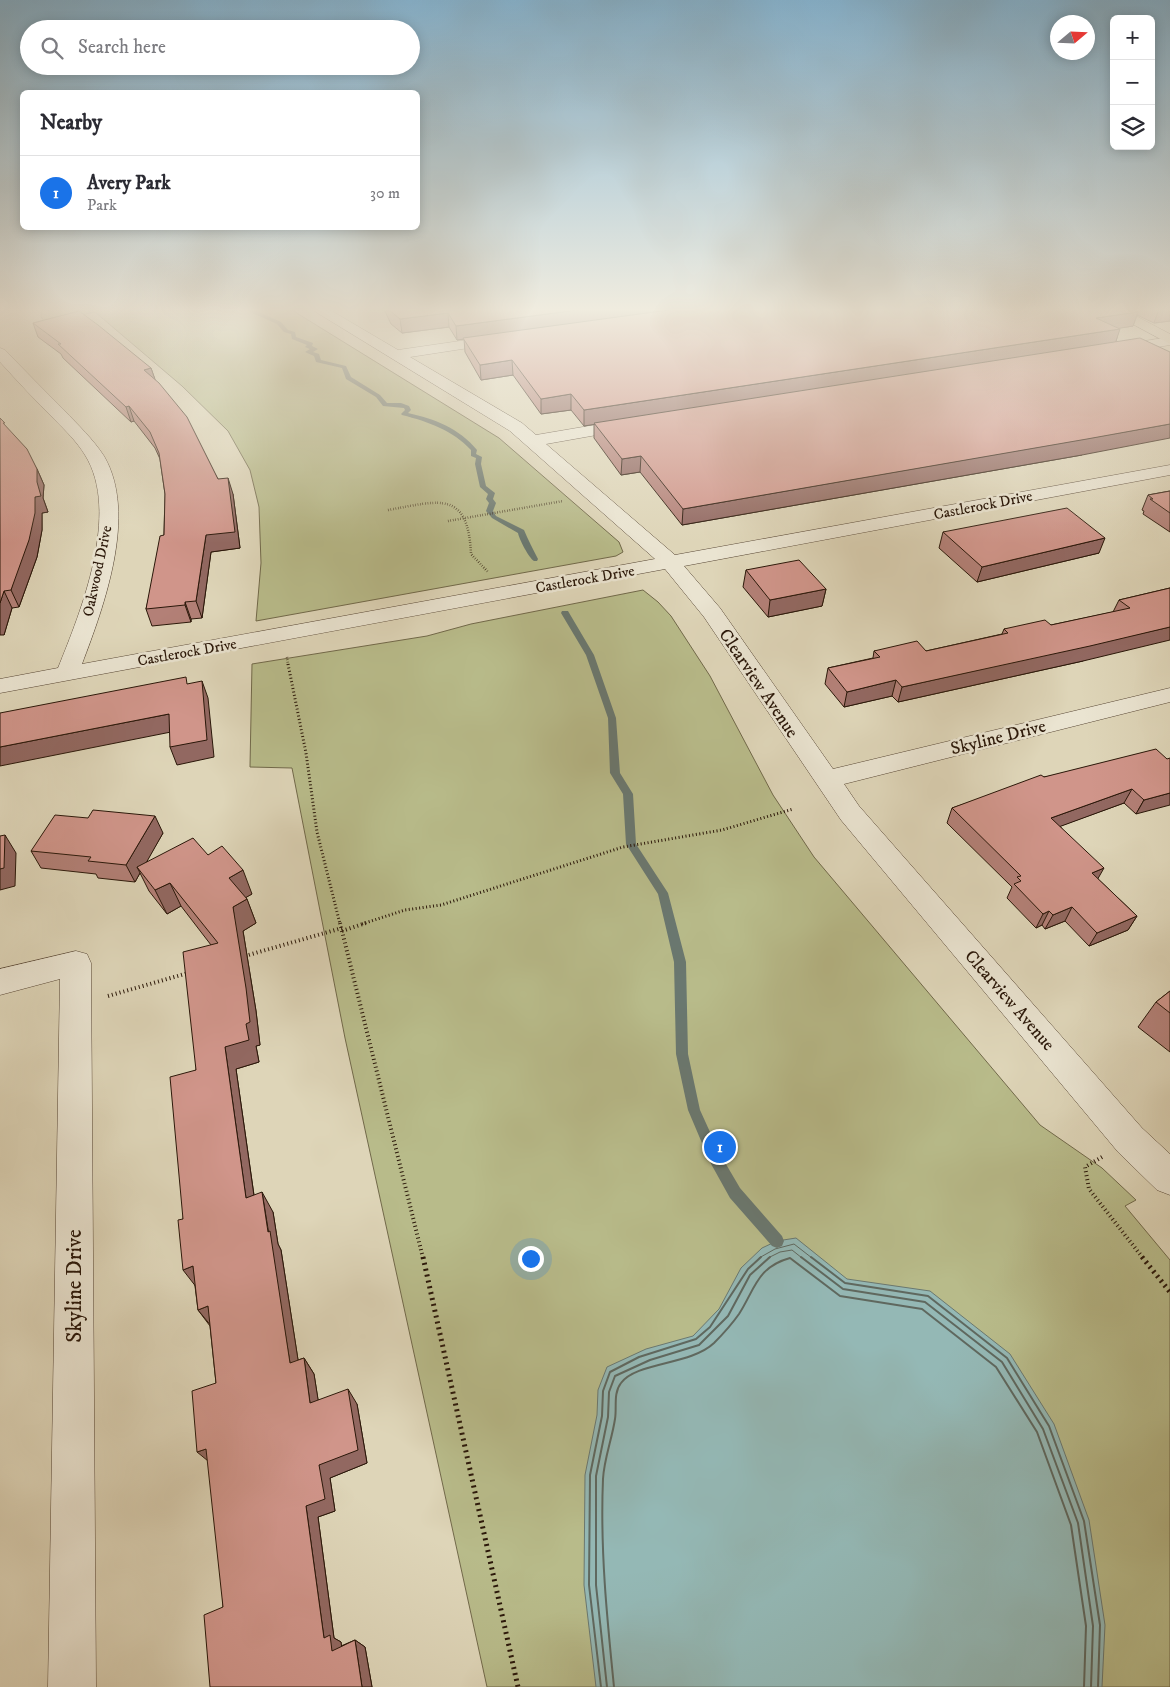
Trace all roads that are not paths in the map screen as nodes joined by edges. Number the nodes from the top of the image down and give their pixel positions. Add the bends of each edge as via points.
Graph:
1 (30, 386) edge
2 (446, 386) edge
3 (649, 421) edge
4 (534, 441) junction
5 (1170, 470) edge
6 (671, 563) junction
7 (67, 674) junction
8 (0, 686) edge
9 (1170, 694) edge
10 (826, 780) junction
11 (0, 982) edge
12 (1170, 1178) edge
13 (72, 1687) edge

1 - 7 street, Oakwood Drive via 99,463 107,491 108,531 101,567 84,631
2 - 4 street, Clearview Avenue
3 - 4 street
4 - 6 street, Clearview Avenue
5 - 6 street, Castlerock Drive
6 - 7 street, Castlerock Drive
6 - 10 street, Clearview Avenue via 712,613
7 - 8 street, Castlerock Drive
9 - 10 street, Skyline Drive
10 - 12 street, Clearview Avenue via 850,814 1130,1140
11 - 13 street, Skyline Drive via 76,963

